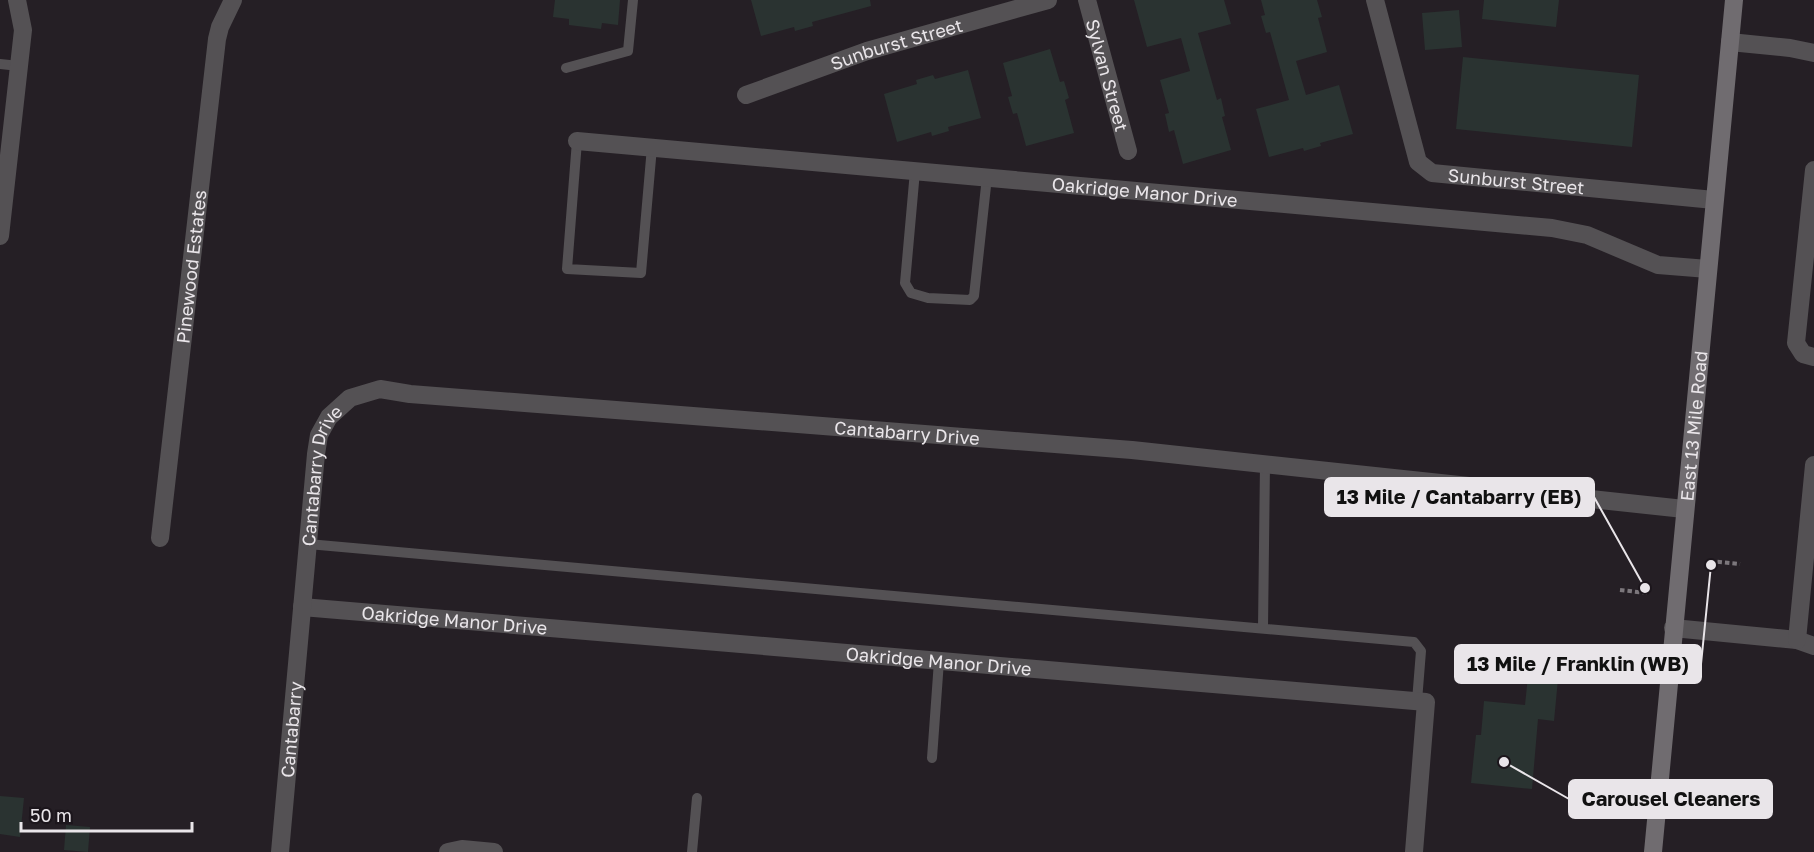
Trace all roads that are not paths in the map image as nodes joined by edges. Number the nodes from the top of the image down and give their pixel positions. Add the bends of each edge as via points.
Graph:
1 (17, 0) edge
2 (233, 0) edge
3 (633, 0) edge
4 (1048, 0) edge
5 (1087, 0) edge
6 (1375, 0) edge
7 (1734, 0) edge
8 (1730, 42) junction
9 (1814, 53) edge
10 (0, 64) edge
11 (19, 66) junction
12 (566, 68) dead end
13 (746, 95) dead end
14 (577, 141) joint
15 (652, 147) junction
16 (1128, 150) dead end
17 (1814, 170) edge
18 (915, 171) junction
19 (987, 177) junction
20 (1714, 200) junction
21 (1812, 215) edge
22 (0, 236) edge
23 (1708, 270) junction
24 (1814, 357) edge
25 (1265, 464) junction
26 (1814, 465) edge
27 (1684, 509) junction
28 (160, 538) dead end
29 (308, 544) junction
30 (302, 606) junction
31 (1263, 628) junction
32 (1673, 628) junction
33 (1805, 643) edge
34 (939, 661) junction
35 (1418, 701) junction
36 (932, 758) dead end
37 (697, 798) dead end
38 (280, 852) edge
39 (448, 852) edge
40 (494, 852) edge
41 (692, 852) edge
42 (1414, 852) edge
43 (1653, 852) edge

1 - 11 street via 23,30
2 - 28 street, Pinewood Estates via 217,39
3 - 12 lane via 628,51
4 - 13 street, Sunburst Street via 867,51
5 - 16 street, Sylvan Street
6 - 20 street, Sunburst Street via 1418,162 1432,172
7 - 8 main road, East 13 Mile Road
8 - 9 street
8 - 20 main road, East 13 Mile Road
10 - 11 lane
11 - 22 street
14 - 15 street, Oakridge Manor Drive
14 - 15 lane via 567,268 641,273
15 - 18 street, Oakridge Manor Drive
17 - 21 street
18 - 19 street, Oakridge Manor Drive
18 - 19 lane via 905,283 911,293 928,298 970,300 974,296
19 - 23 street, Oakridge Manor Drive via 1552,228 1587,235 1659,265
20 - 23 main road, East 13 Mile Road
21 - 24 street via 1796,343 1799,352
23 - 27 main road, East 13 Mile Road
25 - 27 street, Cantabarry Drive
25 - 29 street, Cantabarry Drive via 380,389 350,398 328,417 320,435
25 - 31 lane
26 - 33 street
27 - 32 main road, East 13 Mile Road
29 - 30 street, Cantabarry Drive
29 - 31 lane
30 - 34 street, Oakridge Manor Drive
30 - 38 street, Cantabarry
31 - 35 lane via 1414,642 1421,651
32 - 33 street
32 - 43 main road, East 13 Mile Road
34 - 35 street, Oakridge Manor Drive
34 - 36 lane
35 - 42 street via 1426,702
37 - 41 lane
39 - 40 street

